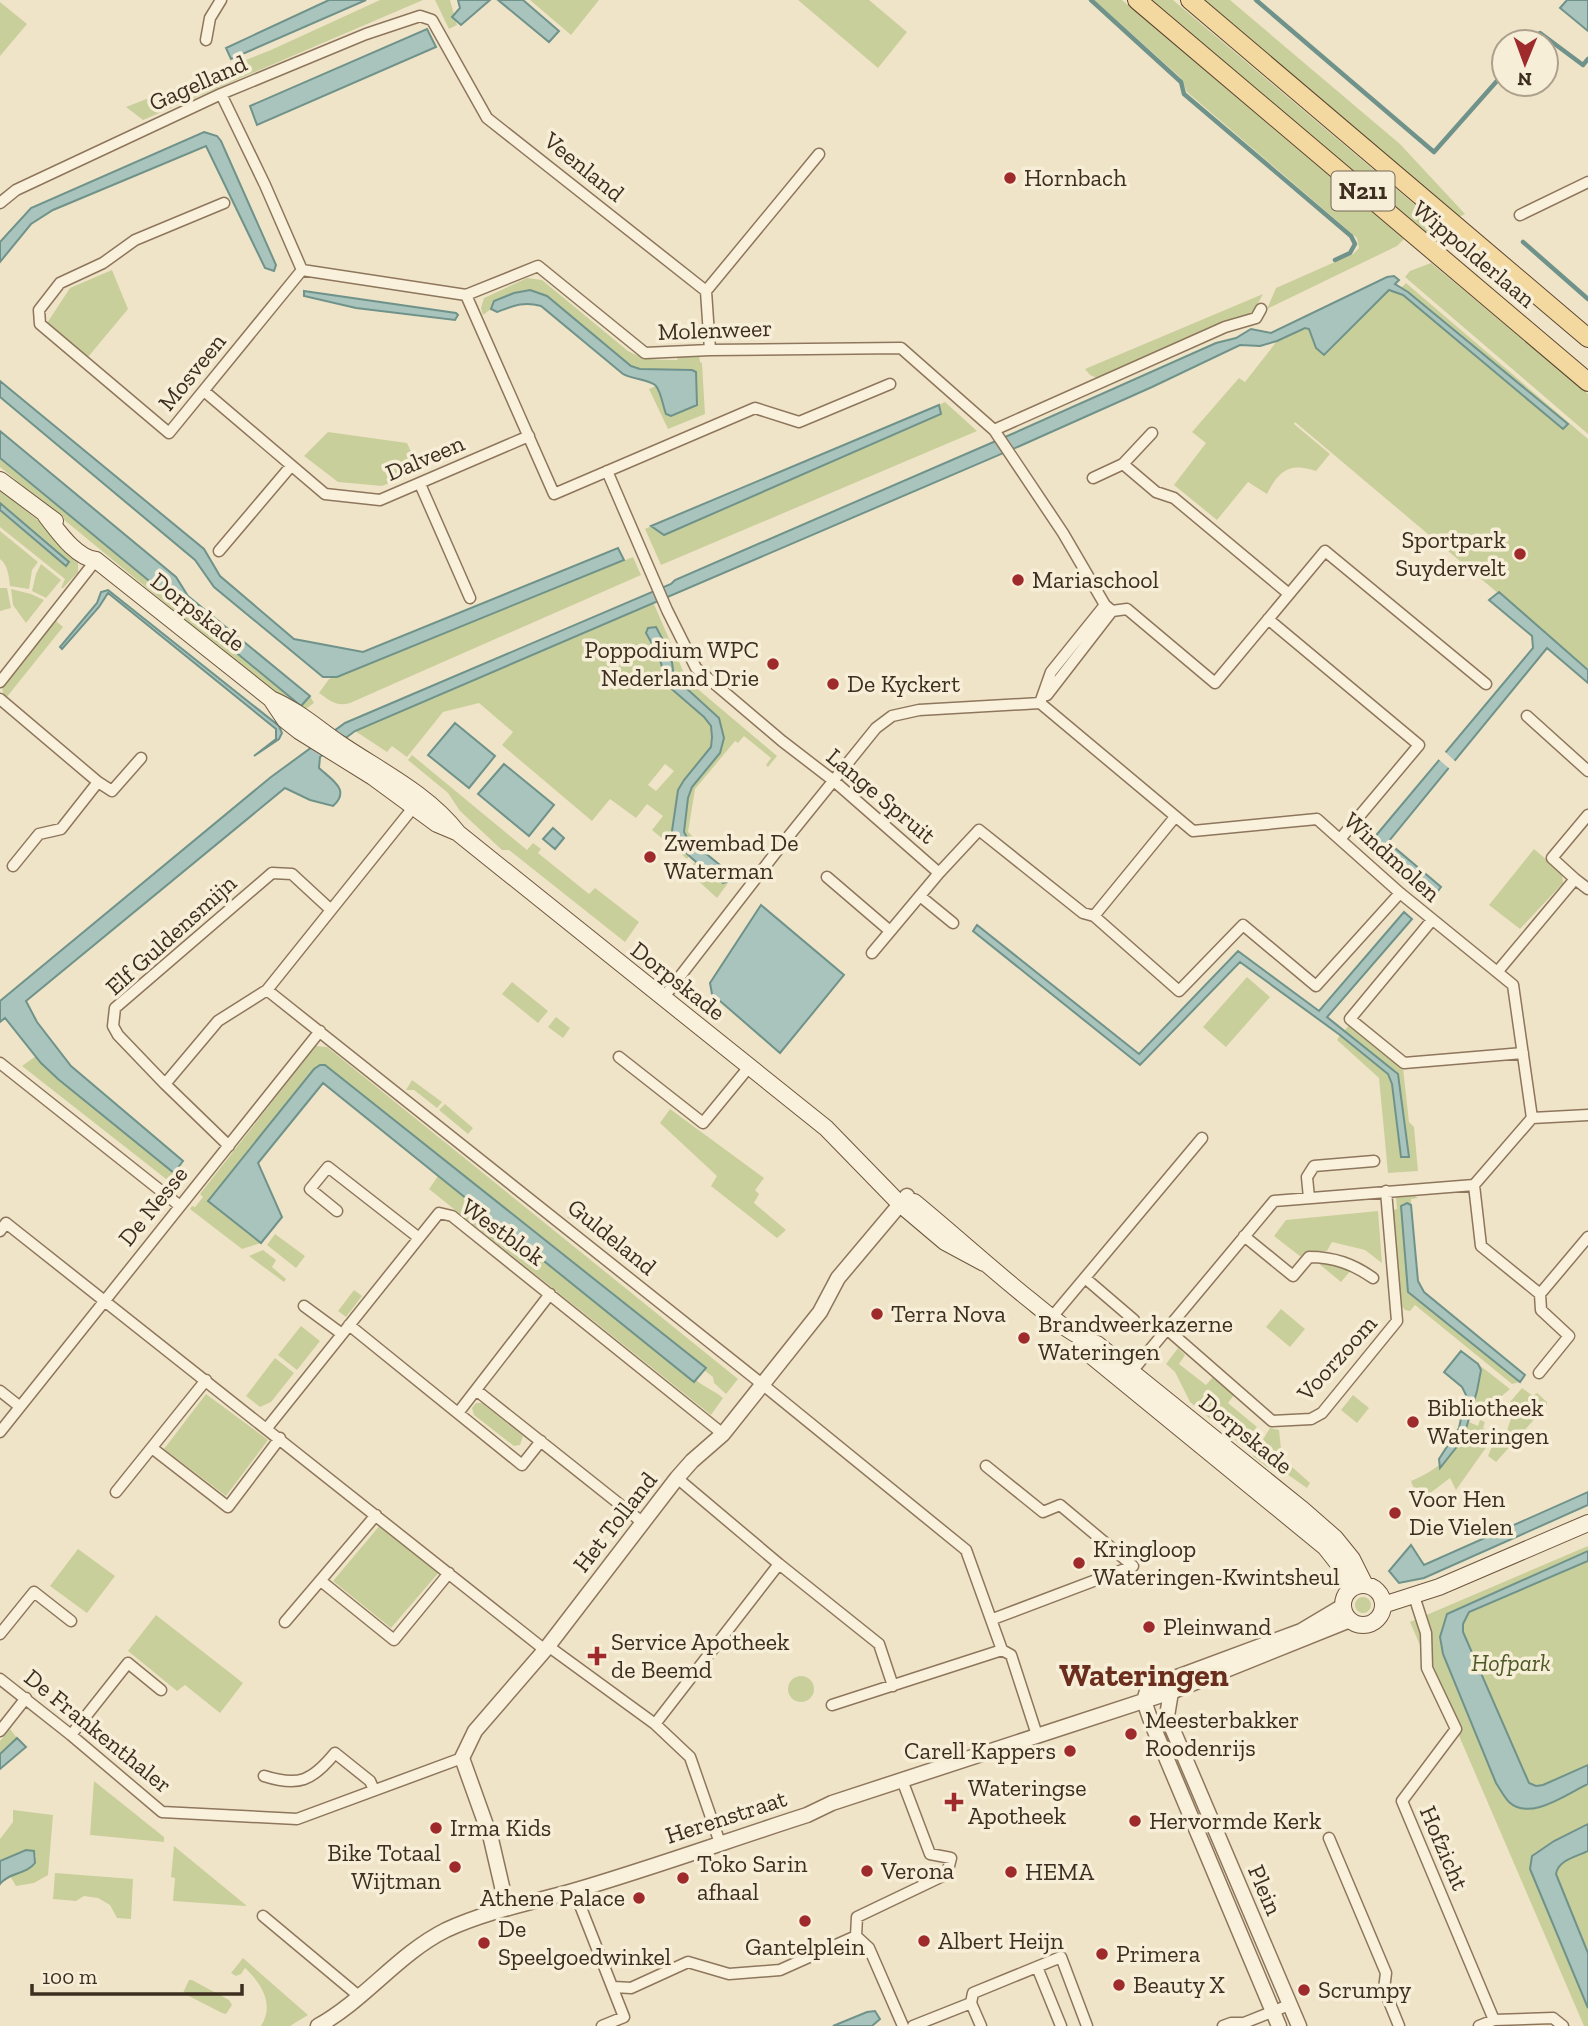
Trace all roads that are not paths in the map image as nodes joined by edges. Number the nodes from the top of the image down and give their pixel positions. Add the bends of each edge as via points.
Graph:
1 (221, 0) edge
2 (1137, 0) edge
3 (1190, 0) edge
4 (420, 16) joint
5 (206, 40) dead end
6 (221, 94) junction
7 (820, 154) dead end
8 (1588, 182) edge
9 (0, 202) edge
10 (224, 203) dead end
11 (1520, 215) dead end
12 (302, 270) junction
13 (706, 291) junction
14 (466, 295) junction
15 (1261, 309) dead end
16 (1588, 338) edge
17 (710, 350) junction
18 (1588, 383) edge
19 (890, 384) dead end
20 (204, 391) junction
21 (995, 431) junction
22 (1152, 433) dead end
23 (529, 436) junction
24 (1123, 464) junction
25 (291, 466) junction
26 (607, 471) junction
27 (1093, 478) dead end
28 (0, 480) edge
29 (420, 484) junction
30 (219, 551) dead end
31 (96, 560) junction
32 (1289, 594) junction
33 (470, 598) dead end
34 (1109, 608) junction
35 (1268, 619) junction
36 (0, 682) edge
37 (1486, 684) dead end
38 (0, 699) edge
39 (1040, 703) junction
40 (1527, 716) dead end
41 (141, 758) dead end
42 (1588, 771) edge
43 (98, 782) junction
44 (834, 782) junction
45 (418, 802) junction
46 (1588, 815) edge
47 (1175, 817) junction
48 (1341, 838) junction
49 (13, 866) dead end
50 (939, 873) junction
51 (827, 877) dead end
52 (1575, 878) junction
53 (1588, 889) edge
54 (1399, 893) junction
55 (919, 896) junction
56 (331, 910) junction
57 (1094, 916) junction
58 (1432, 920) junction
59 (953, 923) dead end
60 (890, 931) junction
61 (872, 953) dead end
62 (1498, 971) junction
63 (267, 990) junction
64 (664, 998) junction
65 (320, 1031) junction
66 (1523, 1053) junction
67 (620, 1057) dead end
68 (0, 1063) edge
69 (749, 1067) junction
70 (164, 1084) junction
71 (1588, 1115) edge
72 (1532, 1118) junction
73 (1202, 1138) dead end
74 (229, 1146) junction
75 (1374, 1161) dead end
76 (1474, 1185) junction
77 (1386, 1191) junction
78 (1309, 1198) junction
79 (903, 1200) junction
80 (180, 1206) junction
81 (337, 1210) dead end
82 (0, 1231) edge
83 (1244, 1236) junction
84 (1588, 1237) edge
85 (419, 1238) junction
86 (1085, 1278) junction
87 (1373, 1278) dead end
88 (550, 1294) junction
89 (1540, 1294) junction
90 (104, 1300) junction
91 (304, 1306) dead end
92 (1052, 1317) junction
93 (1134, 1320) dead end
94 (346, 1330) junction
95 (1168, 1330) junction
96 (1539, 1373) dead end
97 (1128, 1376) junction
98 (206, 1380) junction
99 (762, 1384) junction
100 (476, 1390) junction
101 (0, 1391) edge
102 (19, 1406) junction
103 (458, 1413) junction
104 (267, 1427) junction
105 (0, 1432) edge
106 (723, 1434) junction
107 (280, 1438) junction
108 (541, 1441) junction
109 (152, 1448) junction
110 (986, 1466) dead end
111 (677, 1478) junction
112 (116, 1492) dead end
113 (376, 1515) junction
114 (642, 1522) junction
115 (1588, 1523) edge
116 (779, 1564) junction
117 (449, 1573) junction
118 (321, 1581) junction
119 (1358, 1587) junction
120 (1414, 1595) junction
121 (1383, 1605) junction
122 (1346, 1613) junction
123 (993, 1619) junction
124 (71, 1621) dead end
125 (285, 1622) dead end
126 (0, 1634) edge
127 (547, 1648) junction
128 (1002, 1650) junction
129 (0, 1679) edge
130 (893, 1686) junction
131 (162, 1690) dead end
132 (1171, 1692) junction
133 (26, 1698) junction
134 (1144, 1701) junction
135 (832, 1705) dead end
136 (655, 1724) junction
137 (0, 1731) edge
138 (1175, 1732) junction
139 (71, 1735) junction
140 (1037, 1735) junction
141 (1158, 1739) junction
142 (462, 1758) junction
143 (264, 1776) dead end
144 (902, 1780) junction
145 (374, 1790) junction
146 (1329, 1838) dead end
147 (720, 1843) junction
148 (574, 1891) junction
149 (507, 1908) junction
150 (263, 1916) dead end
151 (856, 1936) junction
152 (1037, 1967) junction
153 (614, 1987) junction
154 (360, 1997) junction
155 (971, 2003) junction
156 (1289, 2005) junction
157 (1276, 2019) edge
158 (1494, 2020) junction
159 (338, 2021) edge
160 (318, 2026) edge
161 (602, 2026) edge
162 (903, 2026) edge
163 (913, 2026) edge
164 (981, 2026) edge
165 (1061, 2026) edge
166 (1087, 2026) edge
167 (1223, 2026) edge
168 (1298, 2026) edge
169 (1399, 2026) edge
170 (1479, 2026) edge
171 (1563, 2026) edge

1 - 5 street via 210,18
2 - 18 main road, Wippolderlaan / N211
3 - 16 main road, Wippolderlaan / N211
4 - 6 street, Gagelland
4 - 13 street, Veenland via 432,20 488,118
6 - 9 street, Gagelland via 16,190
6 - 12 street
7 - 13 street
8 - 11 street
10 - 20 street, Mosveen via 135,240 103,263 60,283 39,310 40,324 169,433
12 - 14 street
12 - 20 street, Mosveen
13 - 17 street
14 - 17 street, Molenweer via 537,266 645,353
14 - 23 street
15 - 21 street via 1256,318 1226,327
17 - 21 street, Molenweer via 901,348
19 - 26 street via 799,422 755,408
20 - 25 street, Dalveen
21 - 34 street, Molenweer
22 - 24 street
23 - 26 street via 554,494
23 - 29 street, Dalveen
24 - 27 street
24 - 32 street via 1156,492 1174,498
25 - 29 street, Dalveen via 325,494 380,500
25 - 30 street
26 - 44 street, Lange Spruit via 696,668
28 - 31 main road, Dorpskade via 93,550
29 - 33 street
31 - 36 street
31 - 45 main road, Dorpskade via 271,699 285,720 329,743 373,777
32 - 35 street
32 - 37 street via 1325,551
34 - 35 street via 1127,609 1215,683
34 - 39 street via 1051,672
35 - 48 street via 1419,746
38 - 43 street
39 - 44 street via 919,710 892,716
39 - 47 street, Windmolen
40 - 42 street
41 - 43 street via 112,791
43 - 49 street via 61,828 39,834
44 - 50 street, Lange Spruit
44 - 64 street
45 - 56 street
45 - 64 main road, Dorpskade via 437,824 458,833
46 - 52 street via 1552,858
47 - 48 street, Windmolen via 1193,831 1317,819
47 - 57 street
48 - 54 street, Windmolen
50 - 55 street
50 - 57 street, Lange Spruit via 979,830 1083,913
51 - 60 street
52 - 53 street
52 - 62 street
54 - 57 street, Lange Spruit via 1316,985 1243,925 1179,991
54 - 58 street, Windmolen
55 - 59 street
55 - 60 street
56 - 63 street
56 - 70 street, Elf Guldensmijn via 292,874 272,873 115,1008 113,1026 118,1035
58 - 62 street, Windmolen
58 - 66 street via 1350,1018 1404,1063
60 - 61 street
62 - 66 street, Windmolen via 1513,985
63 - 65 street, Guldeland
63 - 70 street via 218,1021
64 - 69 main road, Dorpskade
65 - 74 street, De Nesse
65 - 99 street, Guldeland
66 - 72 street, Windmolen
67 - 69 street via 704,1122
68 - 80 street
69 - 79 main road, Dorpskade via 825,1128
70 - 74 street, Elf Guldensmijn
71 - 72 street
72 - 76 street
73 - 86 street
74 - 80 street, De Nesse
75 - 78 street via 1314,1166 1307,1177
76 - 77 street
76 - 89 street via 1481,1246
77 - 78 street
77 - 95 street, Voorzoom via 1397,1321 1322,1413 1311,1419 1272,1421
78 - 83 street via 1274,1201
79 - 92 main road, Dorpskade via 945,1242 984,1263
79 - 99 street, Het Tolland via 838,1278 820,1312
80 - 90 street, De Nesse
81 - 85 street via 310,1189 328,1167
82 - 90 street via 6,1223
83 - 87 street via 1293,1276 1309,1257 1329,1257
83 - 95 street
84 - 89 street
85 - 88 street, Westblok via 439,1213 452,1216
85 - 94 street, Westblok
86 - 92 street
86 - 93 street
88 - 100 street
88 - 106 street, Westblok
89 - 96 street via 1541,1310 1569,1336
90 - 98 street
90 - 102 street, De Nesse
91 - 94 street
92 - 97 main road, Dorpskade via 1080,1338 1088,1353
94 - 103 street
94 - 104 street, Westblok
95 - 97 street
97 - 119 main road, Dorpskade via 1325,1548
98 - 104 street
98 - 109 street
99 - 106 street, Het Tolland
99 - 123 street, Guldeland via 966,1550
100 - 103 street
100 - 108 street
101 - 102 street
102 - 105 street
103 - 108 street via 522,1465
104 - 107 street
106 - 111 street, Het Tolland
107 - 109 street via 228,1507
107 - 113 street
108 - 114 street
109 - 112 street
110 - 123 street via 1043,1512 1060,1505 1133,1566
111 - 114 street, Het Tolland
111 - 116 street
113 - 117 street
113 - 118 street
114 - 127 street, Het Tolland
115 - 120 main road
116 - 130 street via 879,1644
116 - 136 street
117 - 118 street via 394,1640
117 - 127 street
118 - 125 street
119 - 121 main road via 1377,1592
119 - 122 main road via 1344,1598
120 - 121 main road
120 - 158 street, Hofzicht via 1426,1633 1427,1668 1456,1729 1402,1801
121 - 122 main road via 1380,1616 1371,1623 1360,1625
122 - 132 street, Herenstraat
122 - 134 street via 1169,1680 1147,1691
123 - 128 street, Guldeland
124 - 126 street via 34,1592
127 - 136 street
127 - 142 street, Het Tolland via 475,1731
128 - 130 street
128 - 140 street, Guldeland via 1010,1655
129 - 133 street, De Frankenthaler
130 - 135 street
131 - 139 street via 128,1663
132 - 134 street, Herenstraat
132 - 138 street, Plein via 1167,1716
133 - 137 street
133 - 139 street, De Frankenthaler
134 - 140 street, Herenstraat
134 - 141 street, Plein
136 - 147 street via 690,1757
138 - 141 street via 1161,1732
138 - 156 street, Plein
139 - 145 street, De Frankenthaler via 162,1812 297,1819
140 - 144 street, Herenstraat
141 - 157 street, Plein
142 - 145 street, De Frankenthaler
142 - 149 street via 491,1839
143 - 145 street via 284,1782 306,1780 335,1753 370,1781
144 - 147 street, Herenstraat
144 - 151 street via 930,1854 951,1858 947,1874 858,1917
146 - 169 street via 1386,1973 1384,1989
147 - 148 street, Herenstraat
148 - 149 street, Herenstraat
148 - 153 street
149 - 154 street, Herenstraat via 430,1939
150 - 154 street
151 - 153 street via 780,1970 729,1974 688,1962 631,1987
151 - 162 street via 869,1948
152 - 155 street via 973,1993
152 - 165 street
152 - 166 street via 1061,1957
153 - 161 street via 624,2017
154 - 159 street, Herenstraat
155 - 163 street
155 - 164 street
156 - 157 street
156 - 168 street, Plein
157 - 167 street
158 - 170 street
158 - 171 street via 1553,2018
159 - 160 street, Herenstraat

